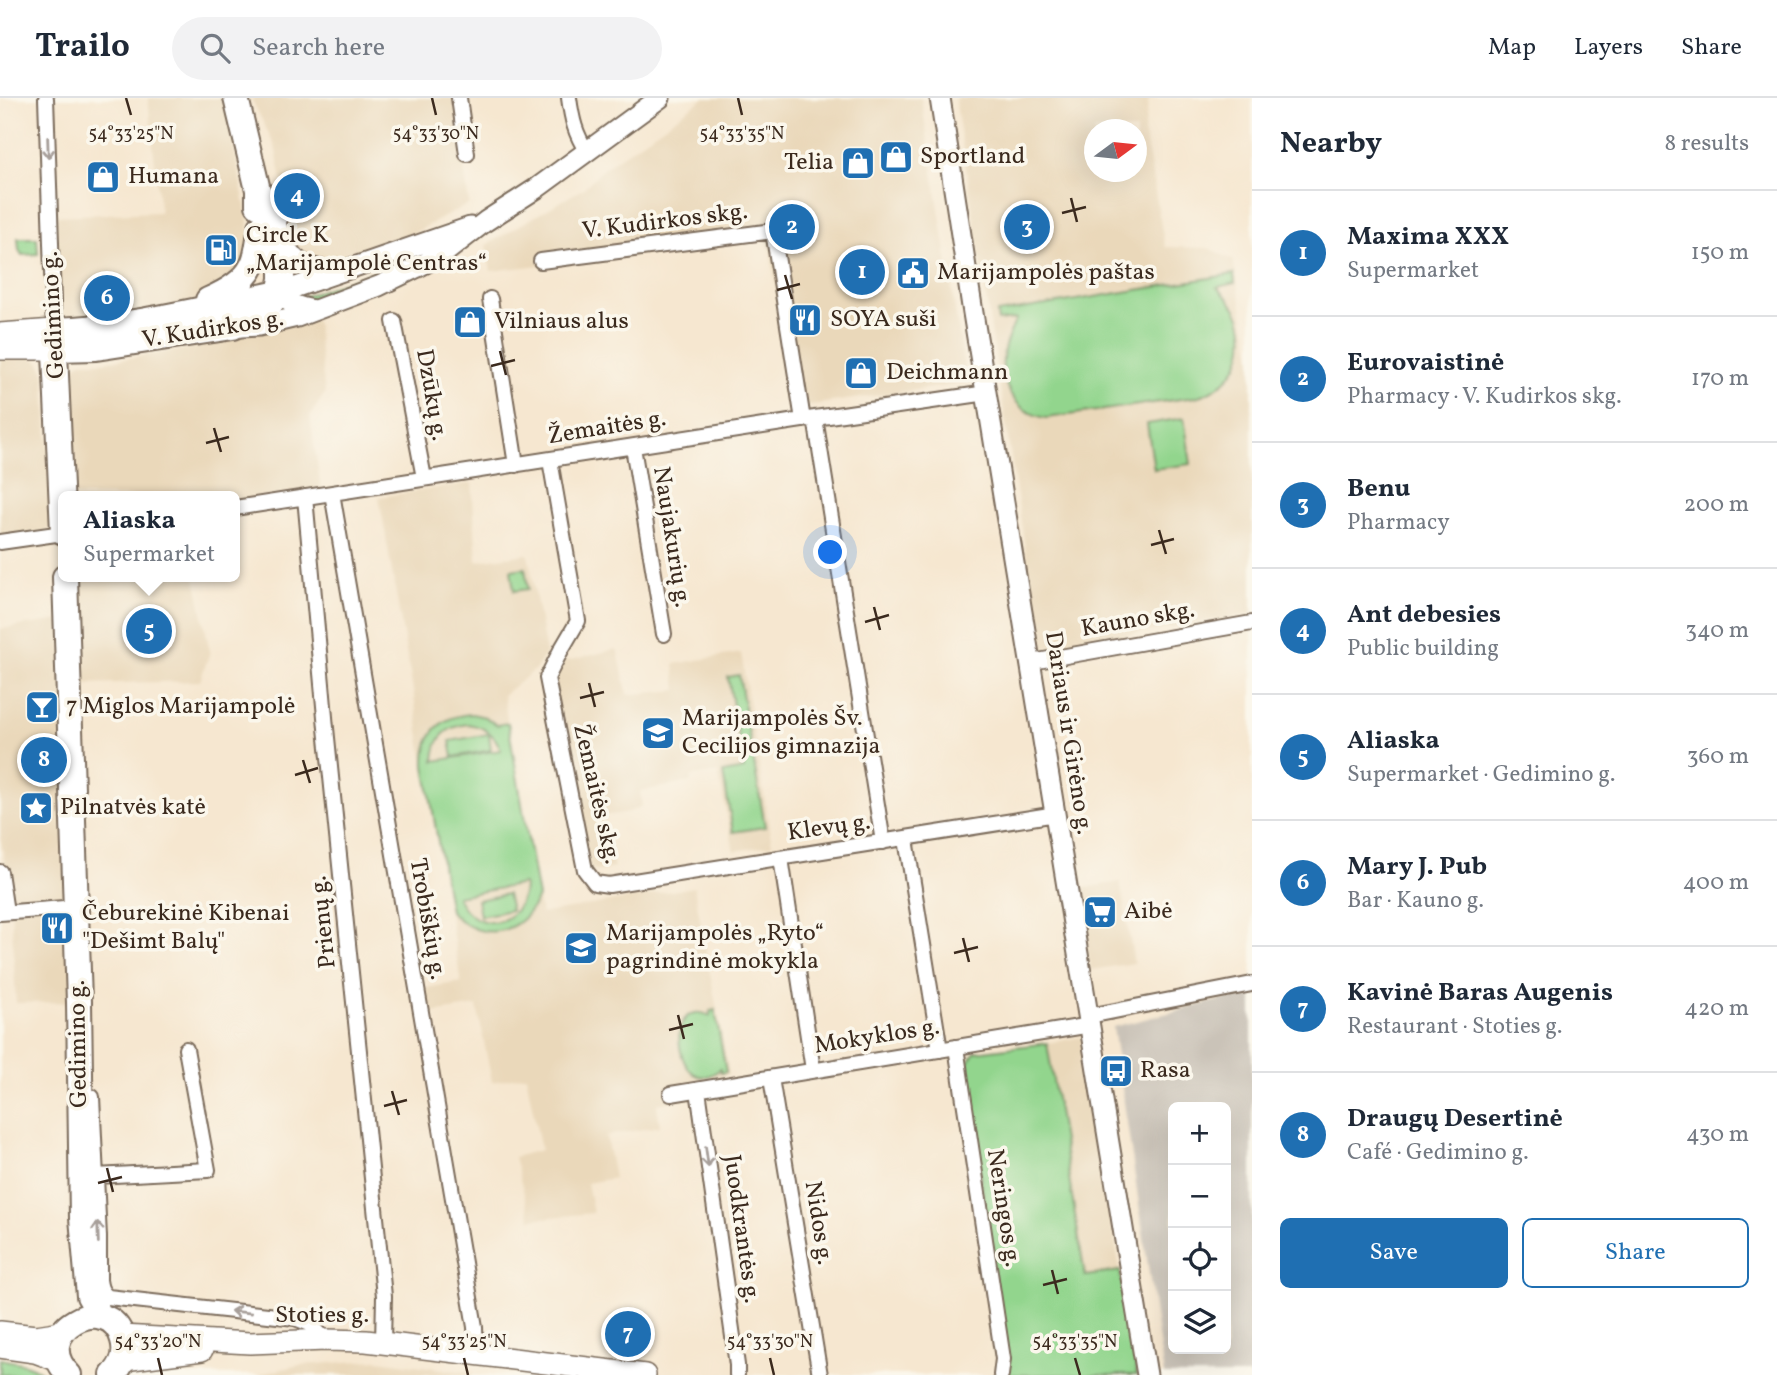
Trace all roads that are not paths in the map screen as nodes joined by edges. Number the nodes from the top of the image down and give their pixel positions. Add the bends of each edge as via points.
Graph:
1 (46, 98) edge
2 (236, 98) edge
3 (459, 98) edge
4 (569, 98) edge
5 (660, 98) edge
6 (940, 98) edge
7 (587, 152) junction
8 (467, 154) dead end
9 (486, 221) junction
10 (267, 225) junction
11 (541, 261) dead end
12 (338, 273) junction
13 (279, 293) junction
14 (490, 299) dead end
15 (315, 310) junction
16 (172, 315) junction
17 (394, 321) dead end
18 (233, 327) junction
19 (0, 334) edge
20 (54, 339) junction
21 (0, 349) edge
22 (987, 393) junction
23 (809, 419) junction
24 (634, 447) junction
25 (550, 460) junction
26 (516, 465) junction
27 (424, 478) junction
28 (61, 491) edge
29 (332, 493) junction
30 (305, 497) junction
31 (240, 507) edge
32 (58, 533) edge
33 (0, 542) edge
34 (65, 582) edge
35 (1252, 623) edge
36 (664, 634) dead end
37 (1031, 662) junction
38 (1056, 814) junction
39 (906, 839) junction
40 (883, 842) junction
41 (780, 858) junction
42 (0, 872) edge
43 (609, 885) joint
44 (77, 907) junction
45 (3, 912) edge
46 (1252, 984) edge
47 (1090, 1020) junction
48 (956, 1047) junction
49 (186, 1049) dead end
50 (940, 1050) junction
51 (813, 1070) junction
52 (80, 1075) junction
53 (771, 1078) junction
54 (698, 1090) junction
55 (671, 1094) dead end
56 (96, 1176) junction
57 (82, 1218) junction
58 (101, 1317) junction
59 (66, 1327) junction
60 (326, 1340) junction
61 (1, 1342) edge
62 (250, 1343) junction
63 (383, 1343) junction
64 (476, 1353) junction
65 (124, 1361) edge
66 (61, 1370) edge
67 (645, 1375) edge
68 (737, 1375) edge
69 (820, 1375) edge
70 (1001, 1375) edge
71 (1147, 1375) edge

1 -> 20 street, Gedimino g.
2 - 10 highway
3 - 8 street
4 - 7 street via 573,124
5 - 7 street, V. Kudirkos g.
6 - 22 street, Dariaus ir Girėno g.
7 - 9 street, V. Kudirkos g.
9 - 12 street, V. Kudirkos g.
9 - 15 street, V. Kudirkos g. via 416,268
10 - 12 street via 303,266
10 - 13 highway via 268,269
10 - 16 highway via 244,278 214,298
11 - 23 street, V. Kudirkos skg. via 773,231
12 - 13 street, V. Kudirkos g.
13 - 15 street via 297,307
13 - 16 highway
13 - 18 highway via 258,315
14 - 26 street
15 - 18 street, V. Kudirkos g. via 269,324
16 - 20 highway via 80,329
17 - 27 street, Dzūkų g.
18 - 20 highway, V. Kudirkos g. via 96,348
19 - 20 main road, V. Kudirkos g.
20 - 21 main road, V. Kudirkos g.
20 - 28 highway, Gedimino g.
22 - 23 street, Žemaitės g.
22 - 37 street, Dariaus ir Girėno g.
23 - 24 street, Žemaitės g.
23 - 40 street
24 - 25 street, Žemaitės g.
24 - 36 street, Naujakurių g.
25 - 26 street, Žemaitės g.
25 - 43 street, Žemaitės skg. via 578,621 547,678 585,870 595,883
26 - 27 street, Žemaitės g.
27 - 29 street, Žemaitės g.
29 - 30 street, Žemaitės g.
29 - 64 street, Trobiškių g.
30 - 31 street, Žemaitės g.
30 - 63 street, Prienų g. via 384,1296
32 - 33 street
34 - 44 highway, Gedimino g.
35 - 37 street, Kauno skg.
37 - 38 street, Dariaus ir Girėno g.
38 - 39 street, Klevų g.
38 - 47 street, Dariaus ir Girėno g.
39 - 40 street, Klevų g.
39 - 50 street
40 - 41 street, Klevų g.
41 - 43 street, Klevų g.
41 - 51 street
42 - 45 street
44 - 45 street
44 - 52 highway, Gedimino g.
46 - 47 street, Mokyklos g.
47 - 48 street, Mokyklos g.
47 - 71 street, Dariaus ir Girėno g.
48 - 50 street, Mokyklos g.
48 - 70 street, Neringos g. via 1003,1359
49 - 56 street via 208,1170
50 - 51 street, Mokyklos g.
51 - 53 street, Mokyklos g.
52 - 56 street via 92,1090
52 - 57 highway, Gedimino g.
53 - 54 street, Mokyklos g.
53 - 69 street, Nidos g.
54 - 55 street, Mokyklos g.
54 -> 68 street, Juodkrantės g.
60 -> 56 street via 310,1324 295,1318 108,1297 99,1280
57 - 58 highway, Gedimino g. via 89,1296
57 - 59 highway, Gedimino g. via 75,1297
58 - 59 highway via 79,1318
58 - 65 highway via 117,1328
59 - 61 main road
59 - 66 highway, Gedimino g. via 58,1341
60 - 62 main road, Stoties g.
60 - 63 main road, Stoties g.
61 - 66 main road via 35,1352
62 - 65 main road, Stoties g.
62 - 65 main road, Stoties g.
63 - 64 main road, Stoties g.
64 - 67 main road, Stoties g.

